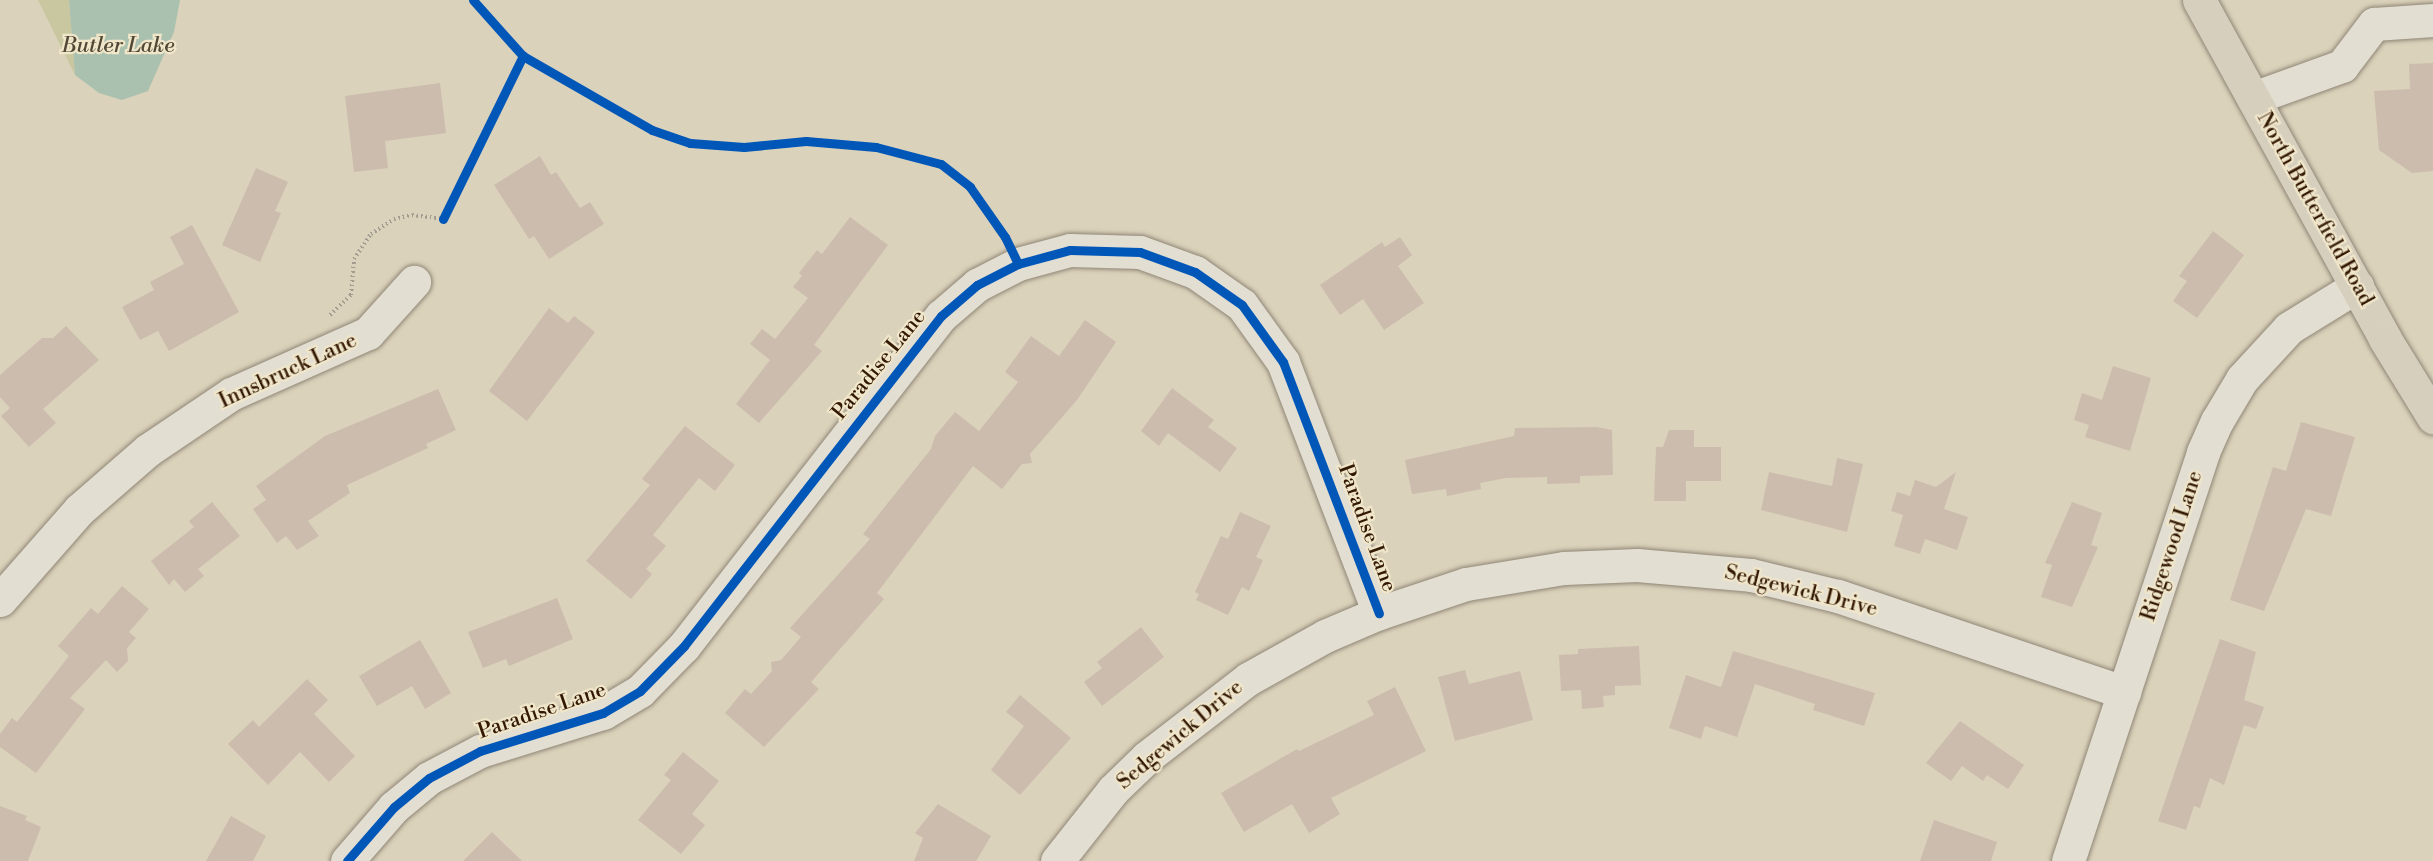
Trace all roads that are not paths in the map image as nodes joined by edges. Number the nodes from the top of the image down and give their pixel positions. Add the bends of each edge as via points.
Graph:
1 (2199, 0) edge
2 (2433, 20) edge
3 (2253, 98) junction
4 (414, 282) dead end
5 (2357, 286) junction
6 (2433, 417) edge
7 (0, 600) edge
8 (1379, 613) junction
9 (2124, 693) junction
10 (356, 857) edge
11 (1057, 861) edge
12 (2068, 861) edge

1 - 3 main road, North Butterfield Road
2 - 3 street via 2374,24 2342,66
3 - 5 main road, North Butterfield Road
4 - 7 street, Innsbruck Lane via 368,333 231,394 148,450 79,510
5 - 6 main road, North Butterfield Road
5 - 9 street, Ridgewood Lane via 2289,328 2242,379 2217,421 2203,452
8 - 9 street, Sedgewick Drive via 1466,584 1564,568 1637,565 1712,570 1838,596
8 - 10 street, Paradise Lane via 1284,362 1242,305 1195,272 1140,252 1070,250 1008,269 977,285 941,316 684,646 640,691 603,713 480,751 429,778 394,807
8 - 11 street, Sedgewick Drive via 1315,642 1248,679 1210,706 1113,790
9 - 12 street, Ridgewood Lane

